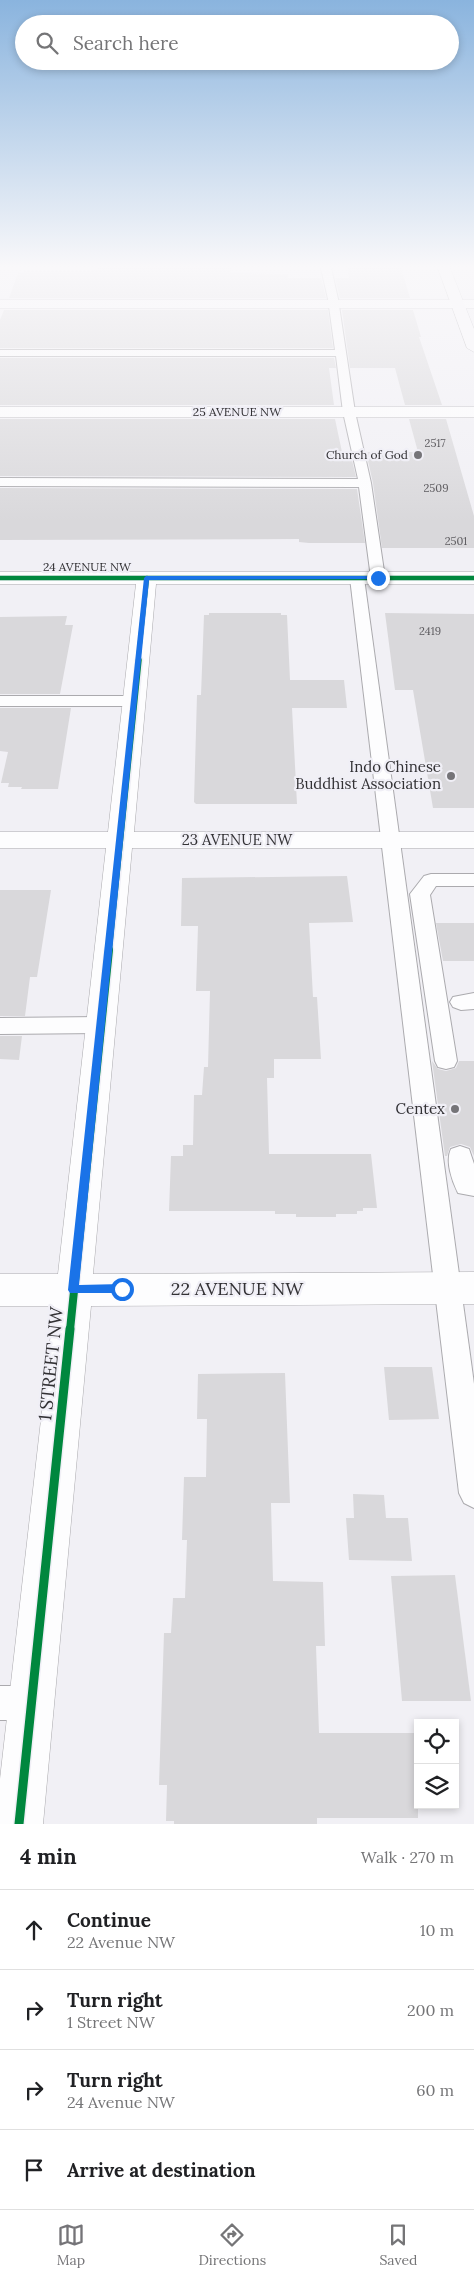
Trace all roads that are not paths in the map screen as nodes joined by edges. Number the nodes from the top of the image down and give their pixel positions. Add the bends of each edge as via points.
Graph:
1 (340, 353) edge
2 (0, 412) edge
3 (349, 412) junction
4 (474, 412) edge
5 (0, 482) edge
6 (366, 483) junction
7 (0, 578) edge
8 (146, 578) junction
9 (367, 578) junction
10 (474, 578) edge
11 (0, 701) edge
12 (134, 702) junction
13 (0, 840) edge
14 (120, 840) junction
15 (389, 840) junction
16 (474, 840) edge
17 (474, 880) edge
18 (101, 1025) junction
19 (0, 1026) edge
20 (446, 1061) dead end
21 (460, 1156) dead end
22 (474, 1186) edge
23 (462, 1288) edge
24 (0, 1290) edge
25 (73, 1290) junction
26 (474, 1492) edge
27 (16, 1703) edge
28 (19, 1824) edge

1 - 3 lane
2 - 3 street, 25 AVENUE NW
3 - 4 street, 25 AVENUE NW
3 - 6 lane
5 - 6 lane
6 - 9 lane
7 - 8 street, 24 AVENUE NW
8 - 9 street, 24 AVENUE NW
8 - 12 street, 1 STREET NW
9 - 10 street, 24 AVENUE NW
9 - 15 lane
11 - 12 lane
12 - 14 street, 1 STREET NW
13 - 14 street, 23 AVENUE NW
14 - 15 street, 23 AVENUE NW
14 - 18 street, 1 STREET NW
15 - 16 street, 23 AVENUE NW
15 - 23 lane
17 - 20 lane via 431,880 420,894
18 - 19 lane
18 - 25 street, 1 STREET NW
21 - 22 lane via 467,1186
23 - 25 street, 22 AVENUE NW
23 - 26 lane
24 - 25 street, 22 AVENUE NW
25 - 27 street, 1 STREET NW
27 - 28 street, 1 STREET NW

